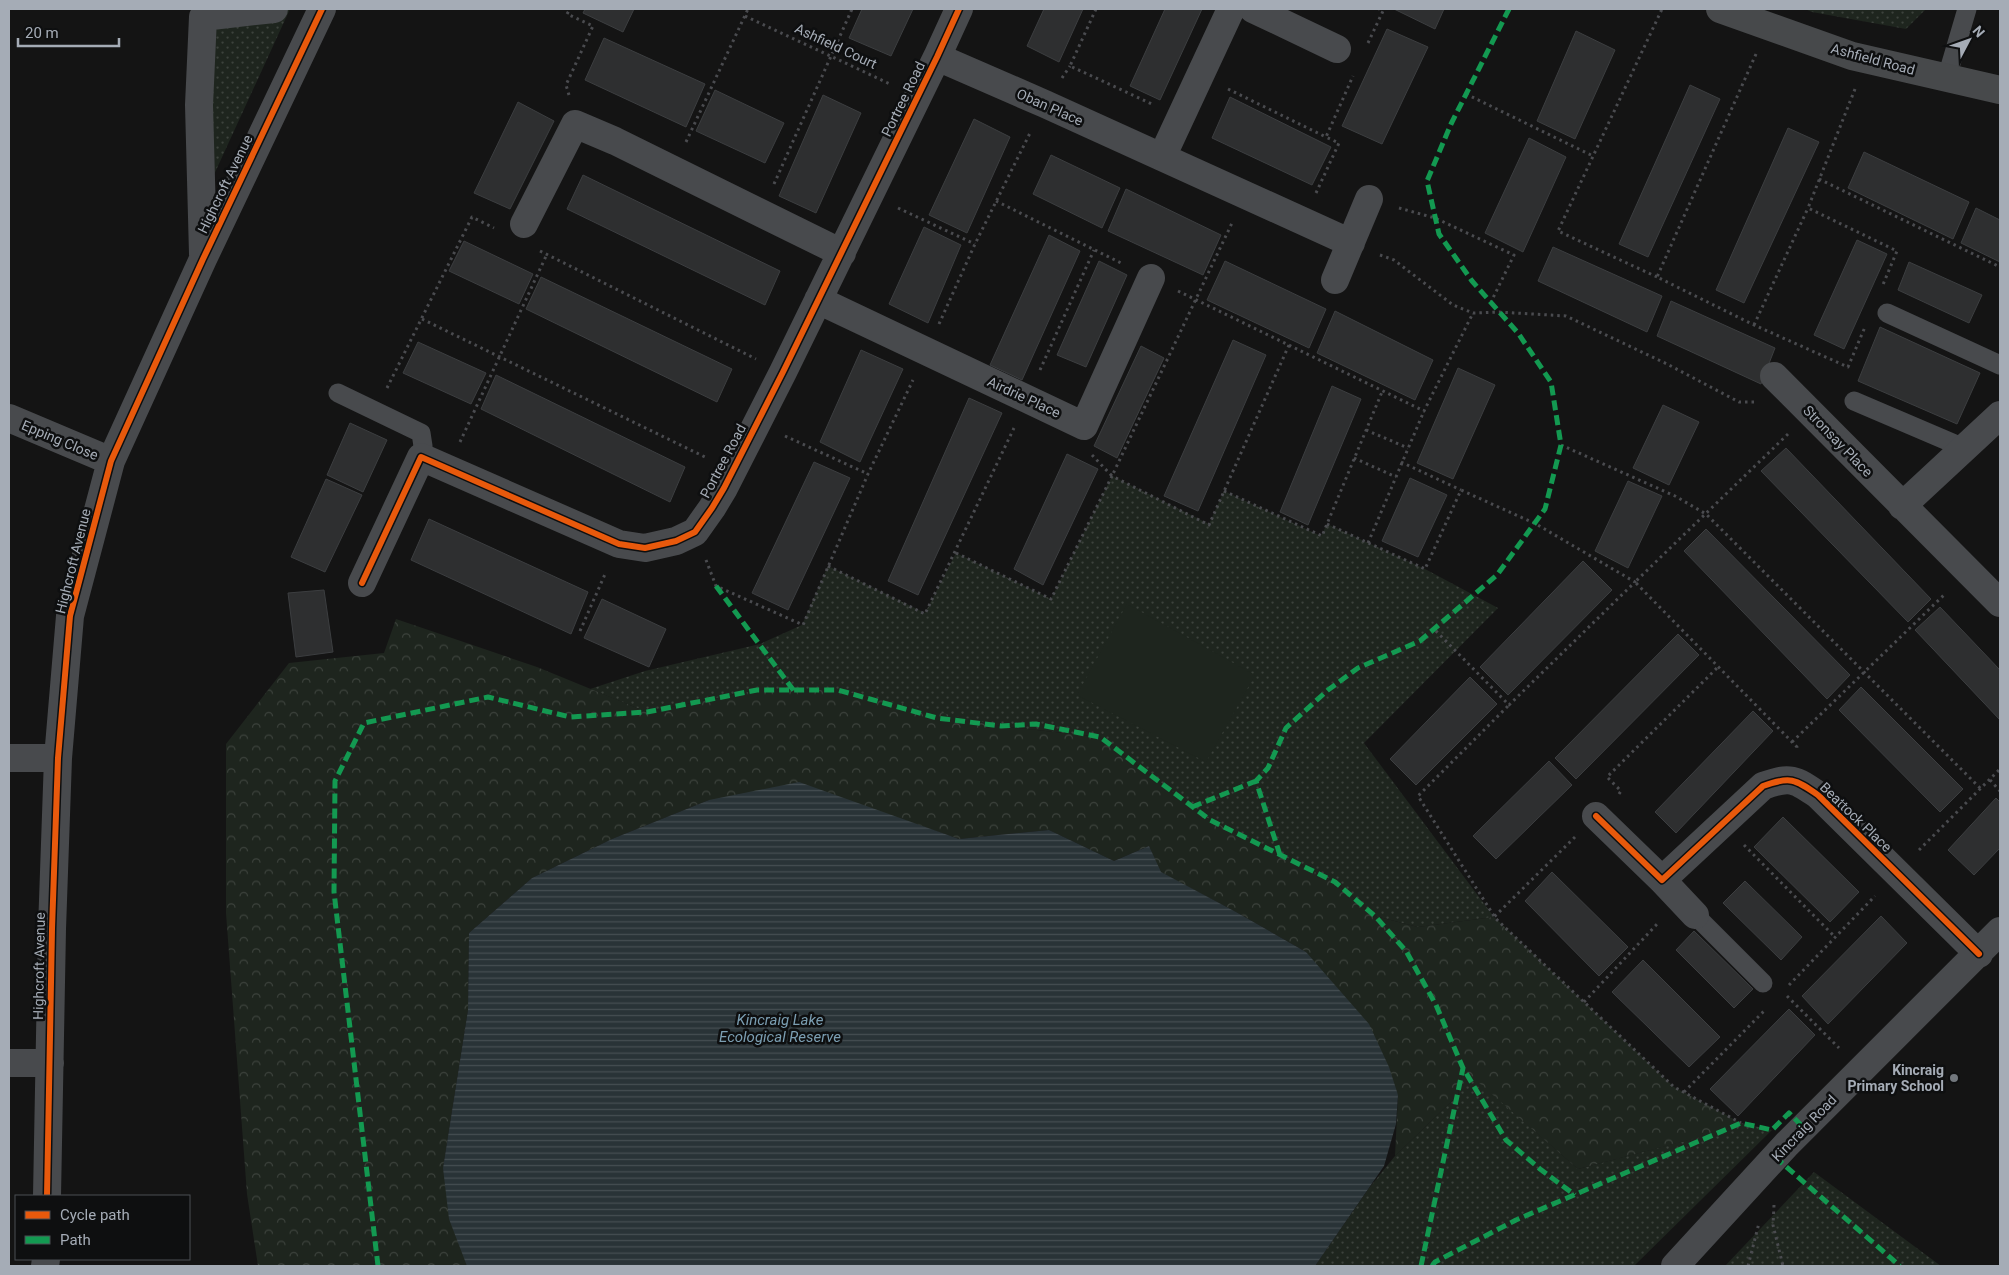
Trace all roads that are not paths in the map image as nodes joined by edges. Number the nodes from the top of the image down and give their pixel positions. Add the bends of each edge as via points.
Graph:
1 (274, 9) edge
2 (322, 9) edge
3 (959, 9) edge
4 (1231, 9) edge
5 (1253, 9) edge
6 (1720, 9) edge
7 (1967, 9) edge
8 (1337, 49) dead end
9 (938, 57) junction
10 (1947, 77) junction
11 (2000, 90) edge
12 (1162, 157) junction
13 (1370, 200) road end
14 (518, 233) road end
15 (1350, 243) junction
16 (842, 253) junction
17 (203, 259) junction
18 (1151, 278) road end
19 (1335, 280) dead end
20 (818, 300) junction
21 (1887, 313) dead end
22 (2000, 365) edge
23 (1774, 376) dead end
24 (338, 393) dead end
25 (1854, 401) dead end
26 (2000, 415) edge
27 (9, 418) edge
28 (1964, 448) junction
29 (421, 458) junction
30 (111, 461) junction
31 (1902, 506) junction
32 (362, 583) dead end
33 (2000, 603) edge
34 (9, 758) edge
35 (58, 758) junction
36 (1596, 816) road end
37 (1662, 880) junction
38 (1688, 907) joint
39 (2000, 931) edge
40 (1979, 954) junction
41 (1763, 983) road end
42 (9, 1063) edge
43 (50, 1063) junction
44 (47, 1195) edge
45 (1675, 1266) edge

1 - 17 street, Highcroft Avenue via 203,17 199,105
2 - 17 street, Highcroft Avenue
3 - 9 street, Portree Road
4 - 12 street
5 - 8 street
6 - 10 street, Ashfield Road via 1866,60
7 - 10 lane
9 - 12 street, Oban Place
9 - 16 street, Portree Road
10 - 11 street, Ashfield Road
12 - 15 street, Oban Place
13 - 15 street
14 - 16 street via 575,124
15 - 19 street
16 - 20 street, Portree Road
17 - 30 street, Highcroft Avenue
18 - 20 street, Airdrie Place via 1084,426
20 - 29 street, Portree Road via 712,508 695,532 676,541 645,548 618,544
21 - 22 lane
23 - 31 street, Stronsay Place
24 - 29 lane via 421,433
25 - 28 lane
26 - 28 street
27 - 30 street, Epping Close
28 - 31 street
29 - 32 street
30 - 35 street, Highcroft Avenue via 70,616
31 - 33 street, Stronsay Place
34 - 35 street
35 - 43 street, Highcroft Avenue
36 - 37 street
37 - 38 street
37 - 40 street, Beattock Place via 1763,786 1780,780 1798,782 1818,795
38 - 41 lane
39 - 40 street, Kincraig Road
40 - 45 street, Kincraig Road via 1775,1157
42 - 43 street
43 - 44 street, Highcroft Avenue

